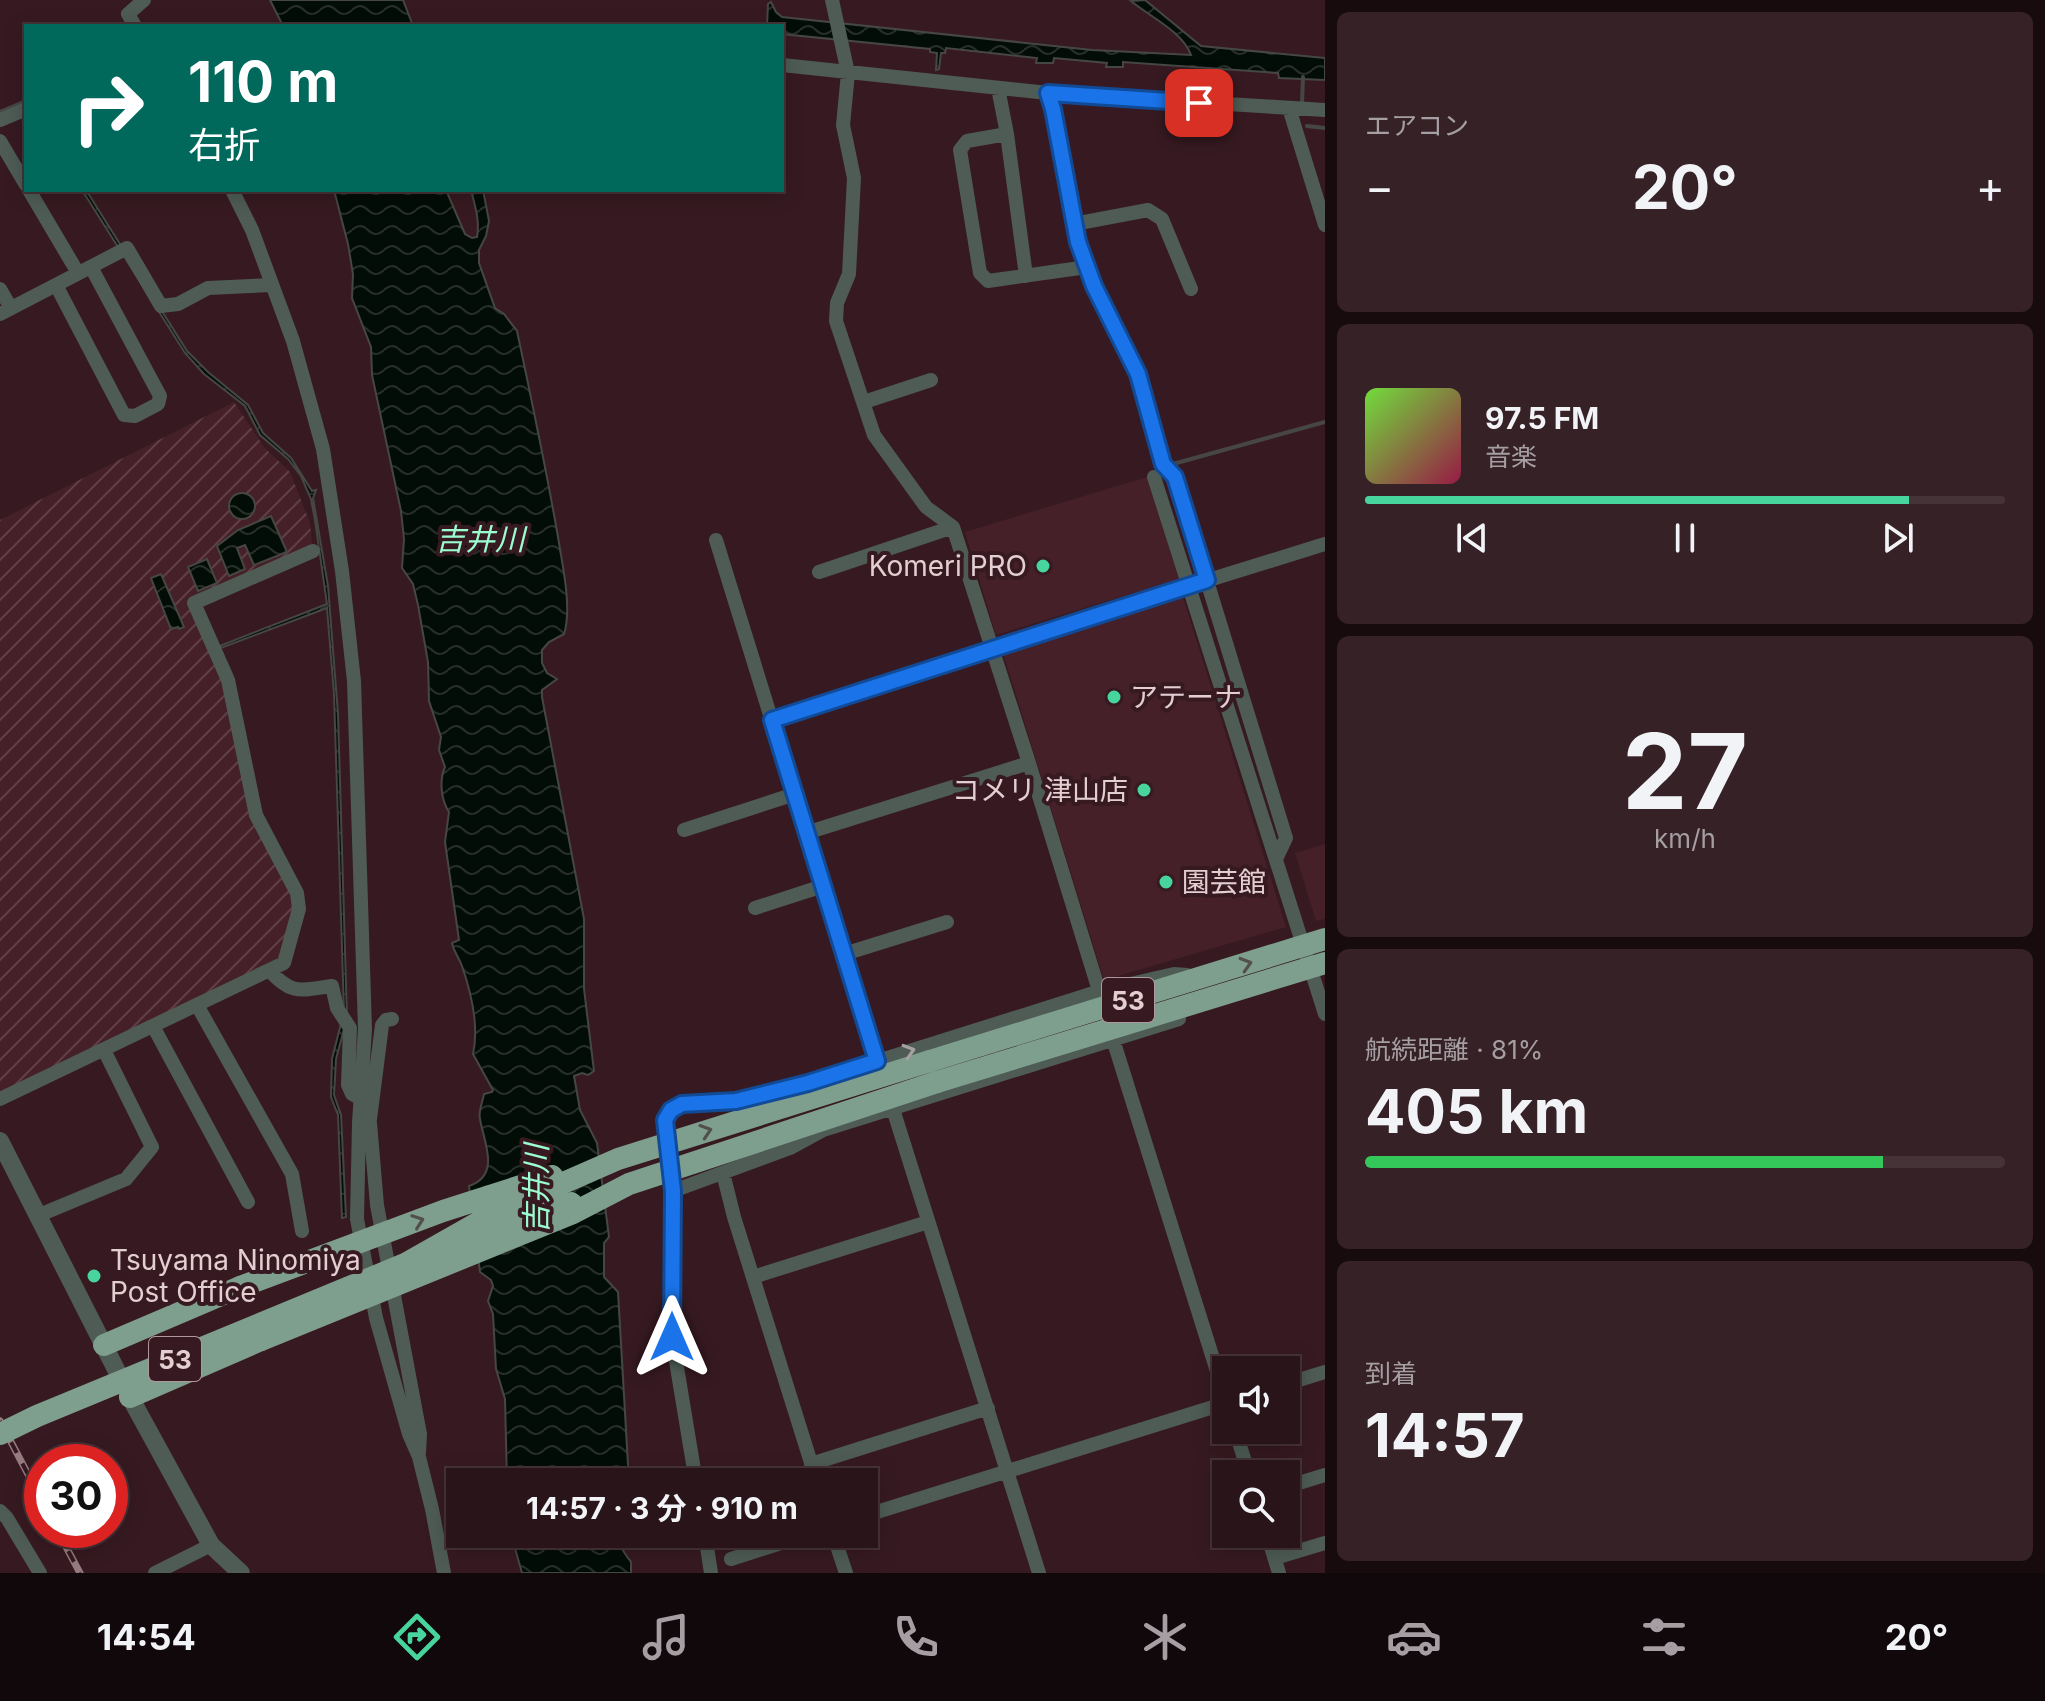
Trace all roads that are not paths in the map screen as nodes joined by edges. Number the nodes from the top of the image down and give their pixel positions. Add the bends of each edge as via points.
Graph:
1 (144, 0) edge
2 (832, 0) edge
3 (134, 24) edge
4 (784, 65) edge
5 (846, 68) junction
6 (998, 88) junction
7 (1048, 93) junction
8 (1289, 108) junction
9 (24, 110) dead end
10 (1325, 110) edge
11 (0, 120) edge
12 (1007, 134) junction
13 (0, 141) edge
14 (24, 182) edge
15 (30, 192) edge
16 (233, 192) edge
17 (1074, 224) junction
18 (1325, 225) edge
19 (1087, 267) junction
20 (85, 270) junction
21 (1026, 276) junction
22 (56, 285) junction
23 (272, 285) junction
24 (0, 289) edge
25 (1191, 289) dead end
26 (5, 311) edge
27 (931, 380) dead end
28 (864, 402) junction
29 (1154, 477) dead end
30 (953, 527) junction
31 (716, 540) dead end
32 (1325, 544) edge
33 (313, 551) dead end
34 (819, 572) dead end
35 (1207, 580) junction
36 (1189, 585) junction
37 (993, 647) junction
38 (772, 720) junction
39 (1029, 763) junction
40 (795, 794) junction
41 (684, 830) dead end
42 (806, 833) junction
43 (1276, 859) junction
44 (823, 886) junction
45 (755, 908) dead end
46 (947, 922) dead end
47 (1325, 939) edge
48 (844, 954) junction
49 (1313, 959) edge
50 (269, 970) junction
51 (1322, 995) edge
52 (197, 1005) junction
53 (1325, 1014) edge
54 (1107, 1017) junction
55 (392, 1019) dead end
56 (153, 1026) junction
57 (104, 1050) junction
58 (877, 1061) junction
59 (934, 1072) junction
60 (808, 1083) junction
61 (0, 1099) edge
62 (361, 1099) junction
63 (893, 1109) junction
64 (370, 1123) junction
65 (823, 1130) junction
66 (0, 1141) edge
67 (618, 1159) junction
68 (723, 1173) junction
69 (629, 1184) junction
70 (673, 1191) junction
71 (248, 1202) dead end
72 (37, 1216) junction
73 (928, 1222) junction
74 (302, 1231) dead end
75 (405, 1264) junction
76 (753, 1277) junction
77 (104, 1345) junction
78 (1212, 1357) edge
79 (1325, 1372) edge
80 (1300, 1380) edge
81 (130, 1397) junction
82 (1212, 1406) edge
83 (988, 1408) junction
84 (0, 1434) edge
85 (419, 1457) junction
86 (811, 1464) junction
87 (694, 1468) edge
88 (812, 1468) edge
89 (1008, 1471) junction
90 (1325, 1475) edge
91 (1300, 1483) edge
92 (0, 1511) edge
93 (878, 1512) edge
94 (1325, 1543) edge
95 (211, 1545) junction
96 (707, 1548) edge
97 (765, 1548) edge
98 (838, 1548) edge
99 (1272, 1548) edge
100 (1275, 1558) junction
101 (731, 1559) dead end
102 (40, 1573) edge
103 (155, 1573) edge
104 (241, 1573) edge
105 (444, 1573) edge
106 (711, 1573) edge
107 (846, 1573) edge
108 (1039, 1573) edge
109 (1279, 1573) edge

1 - 3 street via 128,14
2 - 5 street
4 - 5 street
5 - 6 street
5 - 28 street via 843,125 854,178 849,274 836,321
6 - 7 street
6 - 12 street
7 - 8 street
7 - 17 street
8 - 10 street
8 - 18 street
9 - 11 street
12 - 21 street
12 - 21 street via 967,141 960,150 980,273 988,281
13 - 14 street
15 - 20 street
16 - 23 street
17 - 19 street
17 - 25 street via 1148,210 1162,219
19 - 21 street
19 - 35 street via 1138,374 1163,464 1175,477
20 - 22 street
20 - 22 street via 160,396 158,404 135,416 124,415
20 - 23 street via 127,248 161,306 178,304 208,288
22 - 26 street
23 - 62 street via 323,449 346,602 359,801 365,1029
24 - 26 street
27 - 28 street
28 - 30 street via 874,435 926,507
29 - 36 street
30 - 34 street
30 - 37 street
31 - 38 street
32 - 35 street
33 - 50 street via 194,603 228,680 256,815 297,893 299,909 289,951 284,963
35 - 36 street
35 - 43 street via 1286,838
36 - 37 street
36 - 43 street
37 - 38 street
37 - 39 street
38 - 40 street
39 - 42 street
39 - 54 street
40 - 41 street
40 - 42 street
42 - 44 street
43 - 49 street
44 - 45 street
44 - 48 street
46 - 48 street
47 - 49 highway, 53
48 - 58 street
49 - 51 street
49 - 54 highway, 53 via 1254,984
54 -> 49 highway, 53 via 1208,975
50 - 52 street
50 - 62 street via 288,988 332,986 337,1008 350,1028 348,1085
51 - 53 street
52 - 56 street
52 - 74 street via 292,1174
58 -> 54 street
54 - 59 highway, 53
54 - 59 highway, 53 via 1019,1043 965,1050
54 - 63 street
54 - 78 street
55 - 64 street via 382,1025
56 - 57 street
56 - 71 street
57 - 61 street
57 - 72 street via 152,1147 126,1179
58 - 60 street
67 -> 59 highway, 53, bridge
59 - 69 highway, 53, bridge
60 - 65 street
60 - 70 street via 671,1110 665,1120
62 - 64 street
62 - 85 street via 357,1219 376,1318
63 - 65 street
63 - 73 street
64 - 85 street via 377,1205 420,1434
65 - 68 street
66 - 72 street
67 - 75 highway, 53, bridge via 495,1213
77 -> 67 highway, bridge via 240,1287 530,1181
68 - 70 street
68 - 76 street
69 - 75 highway, 53, bridge
69 - 81 highway, bridge via 573,1213
70 - 87 street via 672,1337
72 - 77 street
73 - 76 street
73 - 83 street
75 - 84 highway, 53, bridge
76 - 86 street
77 - 81 street
79 - 80 street
81 - 95 street
82 - 89 street
83 - 86 street
83 - 89 street
85 - 105 street
86 - 88 street
89 - 93 street
89 - 108 street
90 - 91 street
92 - 102 street
94 - 100 street
95 - 103 street
95 - 104 street
96 - 106 street
97 - 101 street
98 - 107 street
99 - 100 street
100 - 109 street

